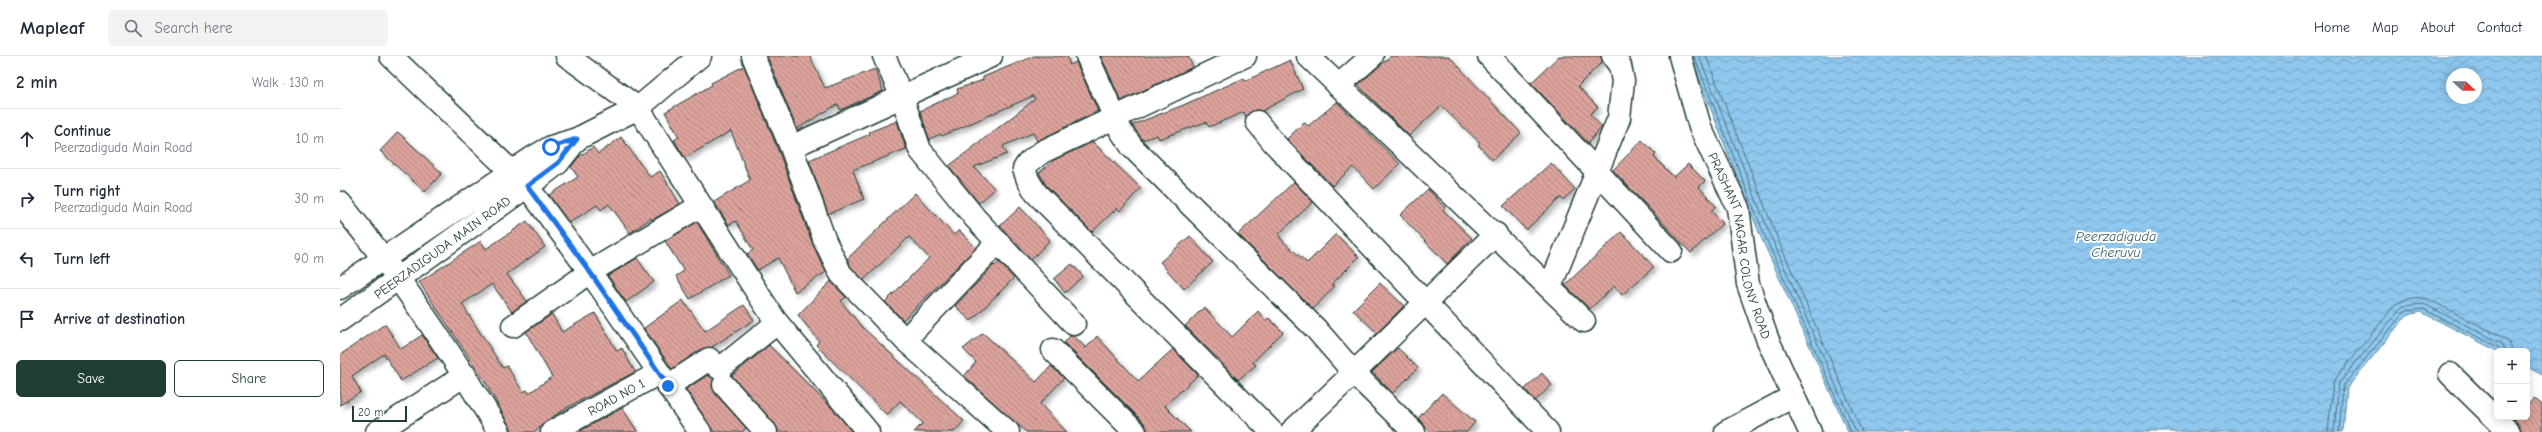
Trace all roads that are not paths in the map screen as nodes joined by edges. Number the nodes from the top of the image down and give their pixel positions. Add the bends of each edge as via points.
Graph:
1 (391, 56) edge
2 (567, 56) edge
3 (753, 56) edge
4 (884, 56) edge
5 (991, 56) edge
6 (1087, 56) edge
7 (1245, 56) edge
8 (1308, 56) edge
9 (1372, 56) edge
10 (1489, 56) edge
11 (1613, 56) edge
12 (1680, 56) edge
13 (690, 58) edge
14 (1338, 86) junction
15 (902, 97) junction
16 (638, 108) junction
17 (1116, 117) junction
18 (1257, 122) dead end
19 (577, 139) junction
20 (791, 147) junction
21 (512, 172) junction
22 (1598, 173) junction
23 (527, 186) junction
24 (340, 203) edge
25 (700, 206) junction
26 (1496, 234) junction
27 (998, 242) junction
28 (1671, 251) dead end
29 (385, 258) junction
30 (590, 272) junction
31 (399, 278) junction
32 (1550, 287) junction
33 (340, 288) edge
34 (1424, 303) junction
35 (340, 320) edge
36 (1584, 320) dead end
37 (777, 323) junction
38 (1074, 324) dead end
39 (513, 326) dead end
40 (905, 340) junction
41 (1052, 350) dead end
42 (1355, 374) junction
43 (2450, 374) dead end
44 (465, 375) junction
45 (664, 379) junction
46 (724, 385) dead end
47 (1794, 396) junction
48 (377, 432) edge
49 (500, 432) edge
50 (552, 432) edge
51 (700, 432) edge
52 (766, 432) edge
53 (868, 432) edge
54 (1008, 432) edge
55 (1135, 432) edge
56 (1272, 432) edge
57 (1291, 432) edge
58 (1414, 432) edge
59 (1548, 432) edge
60 (1726, 432) edge
61 (1810, 432) edge
62 (2509, 432) edge

1 - 21 street
2 - 16 street
3 - 20 street
4 - 15 street
5 - 15 street
6 - 17 street
7 - 17 street
8 - 14 street
9 - 14 street
10 - 22 street
11 - 22 street via 1620,66 1623,81 1619,118
12 - 47 street, PRASHANT NAGAR COLONY ROAD via 1700,127 1738,208 1748,284 1767,338
13 - 16 street, PEERZADIGUDA MAIN ROAD
14 - 26 street
15 - 20 street
15 - 27 street via 920,150
16 - 19 street, PEERZADIGUDA MAIN ROAD
16 - 25 street
17 - 42 street via 1132,147 1316,329
17 - 56 street via 1042,152 1024,169 1028,180 1036,193
18 - 34 street
19 - 21 street, PEERZADIGUDA MAIN ROAD via 551,147
19 - 23 street, PEERZADIGUDA MAIN ROAD via 558,163
20 - 40 street via 825,241 841,274
21 - 29 street, PEERZADIGUDA MAIN ROAD
22 - 28 street
22 - 32 street
23 - 30 street
23 - 31 street, PEERZADIGUDA MAIN ROAD
24 - 29 street
25 - 30 street
25 - 37 street
26 - 32 street
26 - 34 street
27 - 38 street
27 - 40 street
29 - 31 street
29 - 33 street, PEERZADIGUDA MAIN ROAD
30 - 39 street
30 - 45 street
31 - 35 street, PEERZADIGUDA MAIN ROAD
31 - 44 street
32 - 36 street
34 - 42 street
34 - 59 street
37 - 45 street, ROAD NO 1 via 720,368 709,359
37 - 53 street
40 - 54 street
41 - 55 street
42 - 57 street
42 - 58 street
43 - 62 street
44 - 48 street
44 - 49 street
45 - 50 street, ROAD NO 1
45 - 51 street
46 - 52 street
47 - 60 street
47 - 61 street, PRASHANT NAGAR COLONY ROAD

